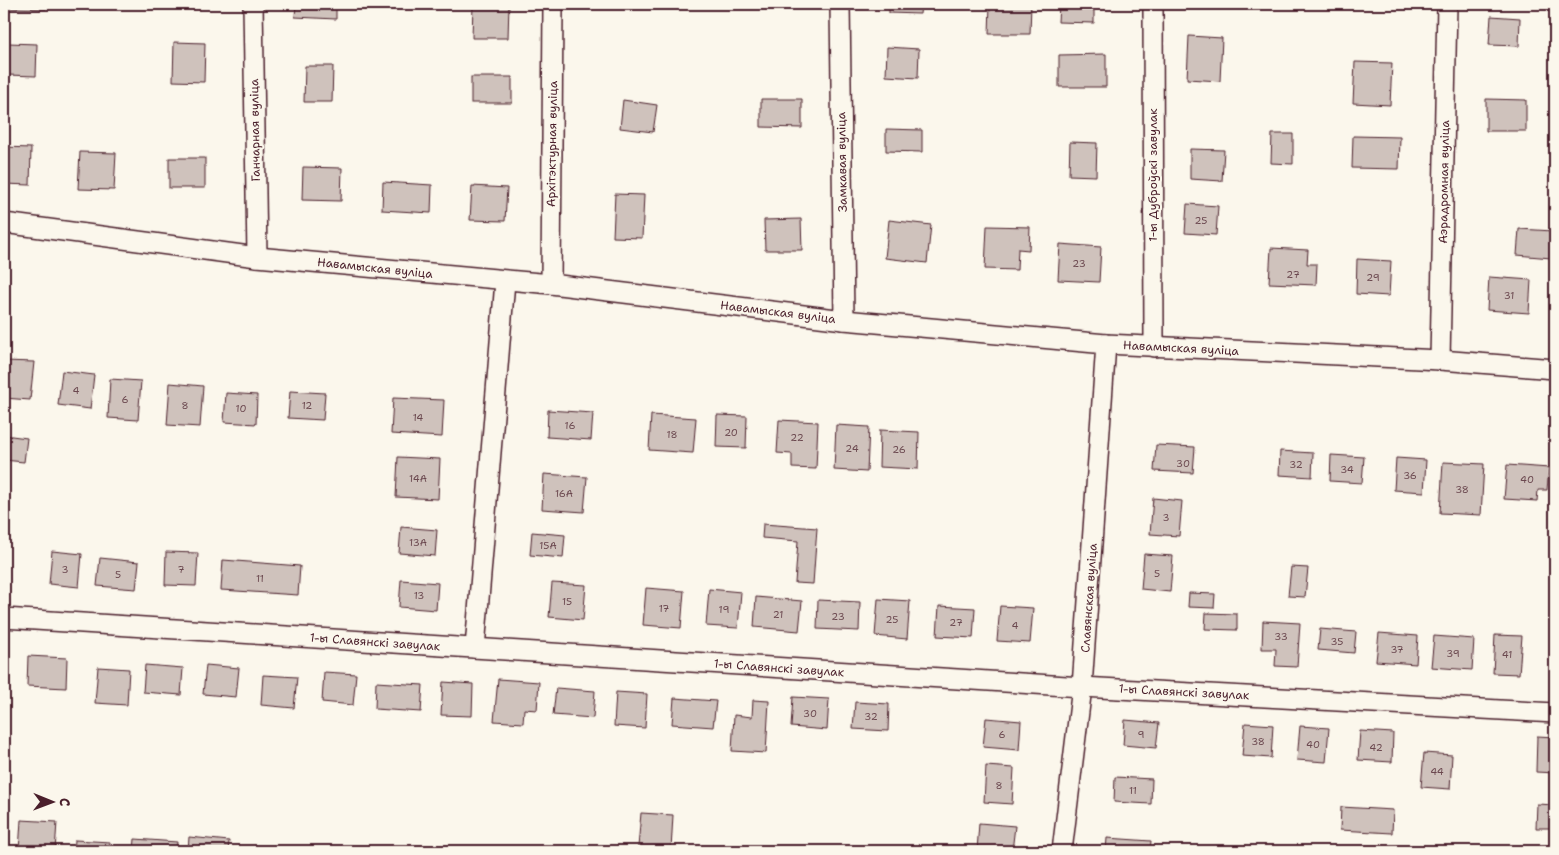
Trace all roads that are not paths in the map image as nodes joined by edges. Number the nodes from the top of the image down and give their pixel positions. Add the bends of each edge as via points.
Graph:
1 (253, 4) edge
2 (553, 4) edge
3 (840, 4) edge
4 (1153, 4) edge
5 (1447, 4) edge
6 (4, 223) edge
7 (257, 256) junction
8 (505, 281) junction
9 (551, 284) junction
10 (844, 320) junction
11 (1106, 344) junction
12 (1154, 347) junction
13 (1440, 360) junction
14 (1555, 369) edge
15 (4, 618) edge
16 (476, 648) junction
17 (1082, 687) junction
18 (1555, 713) edge
19 (1062, 851) edge

1 - 7 street, Ганчарная вуліца
2 - 9 street, Архітэктурная вуліца
3 - 10 street, Замкавая вуліца
4 - 12 street, 1-ы Дуброўскі завулак
5 - 13 street, Аэрадромная вуліца
6 - 7 street, Навамыская вуліца
7 - 8 street, Навамыская вуліца
8 - 9 street, Навамыская вуліца
8 - 16 street
9 - 10 street, Навамыская вуліца
10 - 11 street, Навамыская вуліца
11 - 12 street, Навамыская вуліца
11 - 17 street, Славянская вуліца
12 - 13 street, Навамыская вуліца
13 - 14 street, Навамыская вуліца
15 - 16 street, 1-ы Славянскі завулак
16 - 17 street, 1-ы Славянскі завулак
17 - 18 street, 1-ы Славянскі завулак
17 - 19 street, Славянская вуліца

